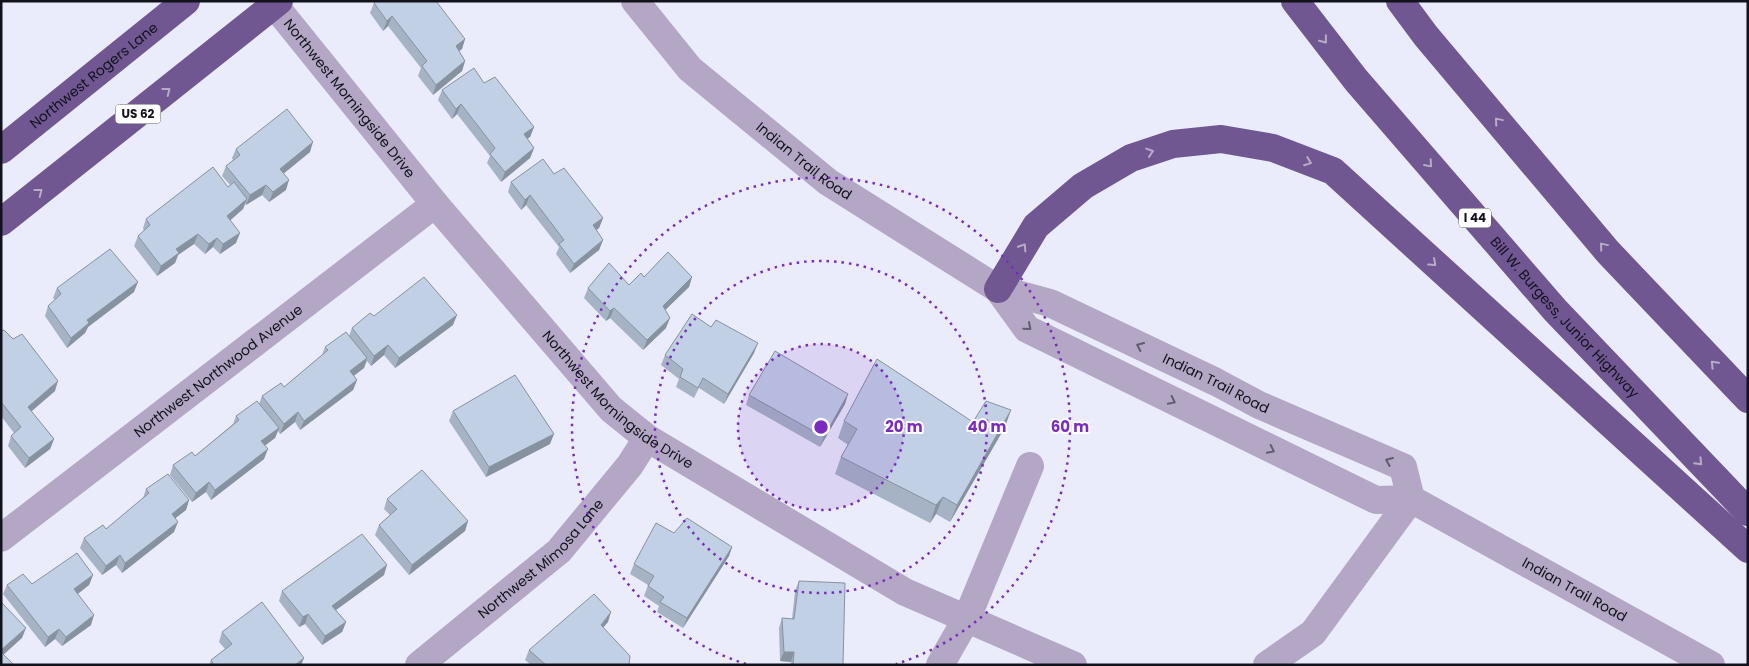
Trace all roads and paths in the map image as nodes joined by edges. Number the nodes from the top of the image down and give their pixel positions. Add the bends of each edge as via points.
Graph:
1 (186, 1) edge
2 (635, 1) edge
3 (1295, 1) edge
4 (1400, 1) edge
5 (275, 3) edge
6 (1, 150) edge
7 (435, 204) junction
8 (1, 222) edge
9 (998, 289) junction
10 (1748, 399) edge
11 (647, 438) junction
12 (1030, 466) dead end
13 (1411, 499) junction
14 (1748, 512) edge
15 (1, 538) edge
16 (1748, 549) edge
17 (967, 618) junction
18 (419, 665) edge
19 (940, 665) edge
20 (1073, 665) edge
21 (1267, 665) edge
22 (1711, 665) edge

1 - 6 highway, Northwest Rogers Lane
2 - 9 street, Indian Trail Road via 690,69 828,182
3 -> 14 highway, Bill W. Burgess, Junior Highway / I 44 via 1356,80 1555,310
10 -> 4 highway via 1608,252
5 - 7 street, Northwest Morningside Drive
8 -> 5 highway, US 62
7 - 11 street, Northwest Morningside Drive via 611,409
7 - 15 street, Northwest Northwood Avenue
9 -> 13 street, Indian Trail Road via 1027,329 1376,500
13 -> 9 street, Indian Trail Road via 1403,467 1259,404 1050,303
9 -> 16 highway via 1036,226 1083,186 1131,158 1173,144 1221,139 1273,148 1333,172
11 - 17 street, Northwest Morningside Drive via 905,592
11 - 18 street, Northwest Mimosa Lane via 630,465 559,552
12 - 17 street
13 - 21 street via 1313,633
13 - 22 street, Indian Trail Road
17 - 19 street
17 - 20 street, Northwest Morningside Drive

